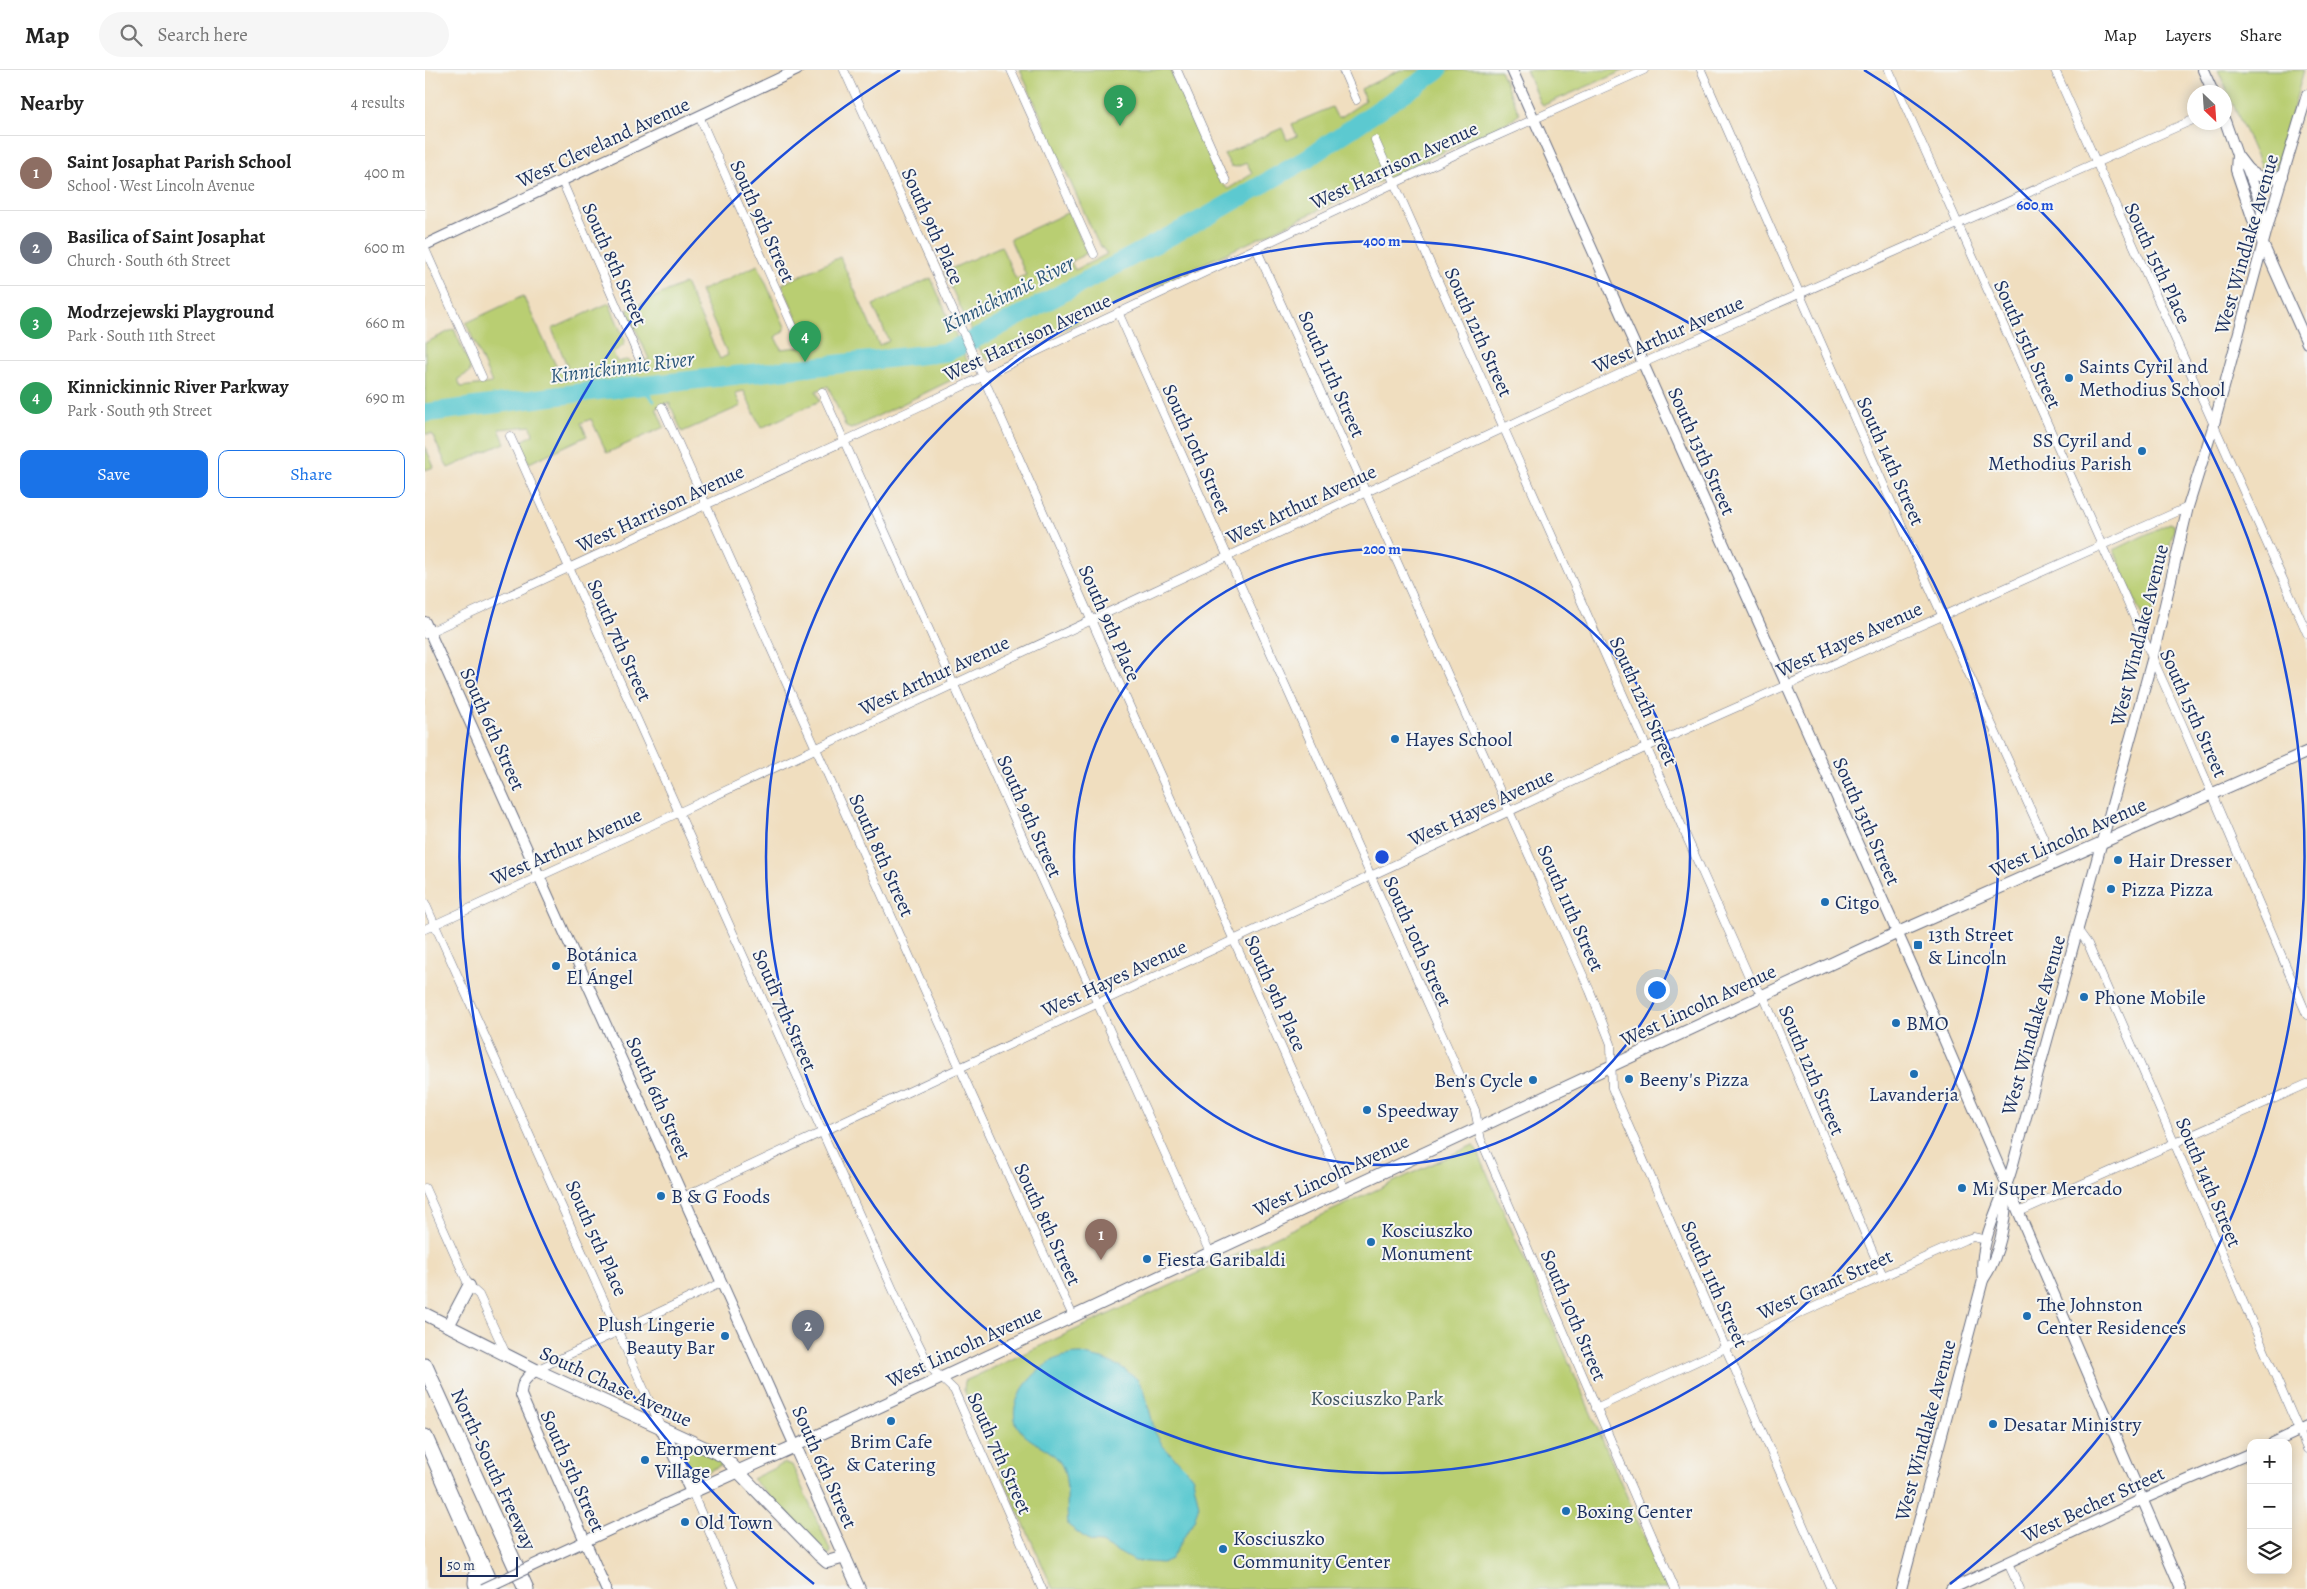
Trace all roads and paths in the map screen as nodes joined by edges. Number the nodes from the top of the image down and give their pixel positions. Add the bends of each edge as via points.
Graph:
1 (797, 70) edge
2 (844, 70) edge
3 (1011, 70) edge
4 (1177, 70) edge
5 (1343, 70) edge
6 (1512, 70) edge
7 (1644, 70) edge
8 (1701, 70) edge
9 (1889, 70) edge
10 (2055, 70) edge
11 (2203, 70) edge
12 (2210, 85) edge
13 (2307, 95) edge
14 (1356, 100) dead end
15 (2305, 110) edge
16 (699, 116) junction
17 (1534, 118) junction
18 (2187, 122) edge
19 (2228, 130) edge
20 (1375, 140) dead end
21 (2237, 155) junction
22 (2095, 162) junction
23 (2247, 168) junction
24 (2283, 176) junction
25 (562, 180) junction
26 (1226, 181) dead end
27 (1394, 183) junction
28 (1957, 224) junction
29 (2264, 242) junction
30 (425, 245) edge
31 (1256, 248) junction
32 (425, 249) edge
33 (1094, 254) dead end
34 (1799, 293) junction
35 (1118, 312) junction
36 (798, 338) dead end
37 (2307, 343) edge
38 (641, 360) dead end
39 (1643, 362) junction
40 (983, 376) junction
41 (482, 377) dead end
42 (822, 392) dead end
43 (662, 407) dead end
44 (2214, 424) junction
45 (1503, 427) junction
46 (510, 436) dead end
47 (844, 441) junction
48 (1367, 491) junction
49 (707, 503) junction
50 (2188, 507) junction
51 (2102, 545) junction
52 (1227, 556) junction
53 (569, 567) junction
54 (1942, 615) junction
55 (1091, 620) junction
56 (425, 622) edge
57 (2307, 633) edge
58 (427, 634) edge
59 (2152, 660) junction
60 (953, 684) junction
61 (1787, 684) junction
62 (1647, 747) junction
63 (816, 748) junction
64 (2307, 752) edge
65 (2213, 794) junction
66 (679, 812) junction
67 (1509, 812) junction
68 (2103, 842) junction
69 (2055, 863) junction
70 (539, 876) junction
71 (1371, 876) junction
72 (425, 903) edge
73 (435, 924) junction
74 (425, 929) edge
75 (2078, 930) junction
76 (1897, 932) junction
77 (1235, 940) junction
78 (1763, 995) junction
79 (1097, 1003) junction
80 (2307, 1016) edge
81 (1611, 1066) junction
82 (960, 1068) junction
83 (2307, 1084) edge
84 (1478, 1128) junction
85 (821, 1133) junction
86 (2175, 1143) junction
87 (2007, 1184) junction
88 (425, 1188) edge
89 (1345, 1190) junction
90 (683, 1197) junction
91 (2019, 1212) junction
92 (1987, 1240) junction
93 (1210, 1253) junction
94 (1883, 1276) junction
95 (1983, 1280) junction
96 (721, 1283) junction
97 (469, 1286) junction
98 (426, 1315) edge
99 (1073, 1316) junction
100 (448, 1326) junction
101 (619, 1332) junction
102 (1725, 1347) junction
103 (507, 1356) junction
104 (425, 1366) edge
105 (536, 1370) junction
106 (941, 1378) junction
107 (1596, 1408) junction
108 (662, 1429) junction
109 (2303, 1429) edge
110 (425, 1437) edge
111 (2282, 1439) edge
112 (795, 1446) junction
113 (2307, 1449) edge
114 (2247, 1454) edge
115 (739, 1472) junction
116 (692, 1492) junction
117 (2143, 1499) junction
118 (585, 1541) junction
119 (511, 1555) junction
120 (845, 1557) junction
121 (478, 1558) junction
122 (2008, 1563) junction
123 (478, 1589) edge
124 (483, 1589) edge
125 (492, 1589) edge
126 (526, 1589) edge
127 (530, 1589) edge
128 (606, 1589) edge
129 (734, 1589) edge
130 (859, 1589) edge
131 (1042, 1589) edge
132 (1675, 1589) edge
133 (1831, 1589) edge
134 (1901, 1589) edge
135 (1951, 1589) edge
136 (2020, 1589) edge
137 (2181, 1589) edge

1 - 16 street, West Cleveland Avenue
2 - 40 street, South 9th Place
3 - 33 street
4 - 26 street
5 - 14 street
6 - 17 street, South 13th Street
7 - 17 street, West Harrison Avenue
8 - 34 street, South 14th Street
9 - 28 street, South 15th Street
10 - 22 street, South 15th Place
11 - 12 street
13 - 15 street, West Windlake Avenue
15 - 24 street, West Windlake Avenue
16 - 25 street, West Cleveland Avenue
16 - 36 street, South 9th Street
17 - 27 street, West Harrison Avenue
17 - 39 street, South 13th Street
18 - 22 street, West Arthur Avenue
19 - 21 street
20 - 27 street, South 12th Street
21 - 23 street
21 - 29 street via 2236,170 2255,226
22 - 28 street, West Arthur Avenue
22 - 44 street, South 15th Place
23 - 24 street via 2263,179
23 - 29 street via 2263,211
24 - 29 street, West Windlake Avenue
25 - 30 street, West Cleveland Avenue
25 - 38 street, South 8th Street
27 - 31 street, West Harrison Avenue
27 - 45 street, South 12th Street
28 - 34 street, West Arthur Avenue
28 - 51 street, South 15th Street
29 - 37 street
29 - 44 street, West Windlake Avenue
31 - 35 street, West Harrison Avenue
31 - 48 street, South 11th Street
32 - 41 street
34 - 39 street, West Arthur Avenue
34 - 54 street, South 14th Street
35 - 40 street, West Harrison Avenue
35 - 52 street, South 10th Street
39 - 45 street, West Arthur Avenue
39 - 61 street, South 13th Street
40 - 47 street, West Harrison Avenue
40 - 55 street, South 9th Place
42 - 47 street, South 9th Street
43 - 49 street, South 8th Street
44 - 50 street, West Windlake Avenue
44 - 57 street, South 15th Place
45 - 48 street, West Arthur Avenue
45 - 62 street, South 12th Street
46 - 53 street, South 7th Street
47 - 49 street, West Harrison Avenue
47 - 60 street, South 9th Street
48 - 52 street, West Arthur Avenue
48 - 67 street, South 11th Street
49 - 53 street, West Harrison Avenue
49 - 63 street, South 8th Street
50 - 51 street, West Hayes Avenue
50 - 59 street, West Windlake Avenue
51 - 54 street, West Hayes Avenue
51 - 59 street, South 15th Street
52 - 55 street, West Arthur Avenue
52 - 71 street, South 10th Street
53 - 58 street, West Harrison Avenue
53 - 66 street, South 7th Street
54 - 61 street, West Hayes Avenue
54 - 69 street, South 14th Street
55 - 60 street, West Arthur Avenue
55 - 77 street, South 9th Place
56 - 58 street, South 6th Street
58 - 70 street, South 6th Street
59 - 65 street, South 15th Street
59 - 68 street, West Windlake Avenue
60 - 63 street, West Arthur Avenue
60 - 79 street, South 9th Street
61 - 62 street, West Hayes Avenue
61 - 76 street, South 13th Street
62 - 67 street, West Hayes Avenue
62 - 78 street, South 12th Street via 1751,980
63 - 66 street, West Arthur Avenue
63 - 82 street, South 8th Street
64 - 65 main road, West Lincoln Avenue
65 - 68 main road, West Lincoln Avenue
65 - 80 street, South 15th Street
66 - 70 street, West Arthur Avenue
66 - 85 street, South 7th Street
67 - 71 street, West Hayes Avenue
67 - 81 street, South 11th Street via 1590,991 1611,1044
68 - 69 main road, West Lincoln Avenue
68 - 75 street, West Windlake Avenue
69 - 76 main road, West Lincoln Avenue
70 - 73 street, West Arthur Avenue
70 - 90 street, South 6th Street
71 - 77 street, West Hayes Avenue
71 - 84 street, South 10th Street via 1471,1101
72 - 73 street, South 5th Place
73 - 74 street, West Arthur Avenue
73 - 101 street, South 5th Place
75 - 86 street, South 14th Street via 2088,944
75 - 87 street, West Windlake Avenue
76 - 78 main road, West Lincoln Avenue
76 - 87 street, South 13th Street
77 - 79 street, West Hayes Avenue
77 - 89 street, South 9th Place
78 - 81 main road, West Lincoln Avenue
78 - 94 street, South 12th Street
79 - 82 street, West Hayes Avenue
79 - 93 street, South 9th Street
81 - 84 main road, West Lincoln Avenue
81 - 102 street, South 11th Street via 1612,1088
82 - 85 street, West Hayes Avenue
82 - 99 street, South 8th Street
83 - 86 street
84 - 89 main road, West Lincoln Avenue
84 - 107 street, South 10th Street
85 - 90 street, West Hayes Avenue
85 - 106 street, South 7th Street via 903,1312 930,1367
86 - 91 street
86 - 109 street, South 14th Street
87 - 91 street, South 13th Street
87 - 92 street, West Windlake Avenue
87 - 95 street, West Windlake Avenue via 2006,1213 1992,1267
88 - 97 street
89 - 93 main road, West Lincoln Avenue
90 - 96 street, South 6th Street
91 - 117 street, South 13th Street
92 - 94 street, West Grant Street via 1973,1237 1964,1240
92 - 95 street, West Windlake Avenue via 1981,1266
93 - 99 main road, West Lincoln Avenue
94 - 102 street, West Grant Street
95 - 134 street, West Windlake Avenue
96 - 101 street
96 - 112 street, South 6th Street
97 - 100 main road
97 - 103 street via 479,1294
98 - 100 main road, South Chase Avenue
99 - 106 main road, West Lincoln Avenue
100 - 103 main road, South Chase Avenue
101 - 105 street
101 - 108 street, South 5th Place
102 - 107 street, West Grant Street
102 - 133 street, South 11th Street
103 - 105 main road, South Chase Avenue
104 - 119 highway, North-South Freeway
105 - 108 main road, South Chase Avenue
105 - 118 street, South 5th Street via 525,1378 521,1395
106 - 112 main road, West Lincoln Avenue
106 - 131 street, South 7th Street via 954,1390
107 - 132 street, South 10th Street
108 - 115 main road, South Chase Avenue via 723,1456
108 - 116 main road, South 5th Place
109 - 111 street
109 - 113 street, South 14th Street
110 - 121 highway
112 - 115 main road, West Lincoln Avenue
112 - 120 main road, South 6th Street
114 - 117 street, West Becher Street
115 - 116 main road, West Lincoln Avenue
115 - 120 main road, South Chase Avenue via 827,1562
116 - 118 street, West Lincoln Avenue
116 - 129 street, South 5th Place
117 - 122 street, West Becher Street
117 - 137 street, South 13th Street
118 - 124 street, West Lincoln Avenue, bridge
118 - 128 street, South 5th Street
119 - 126 highway, North-South Freeway
119 - 127 highway
120 - 130 main road, South 6th Street
121 - 123 highway
121 - 125 highway
122 - 135 street, West Becher Street
122 - 136 street

